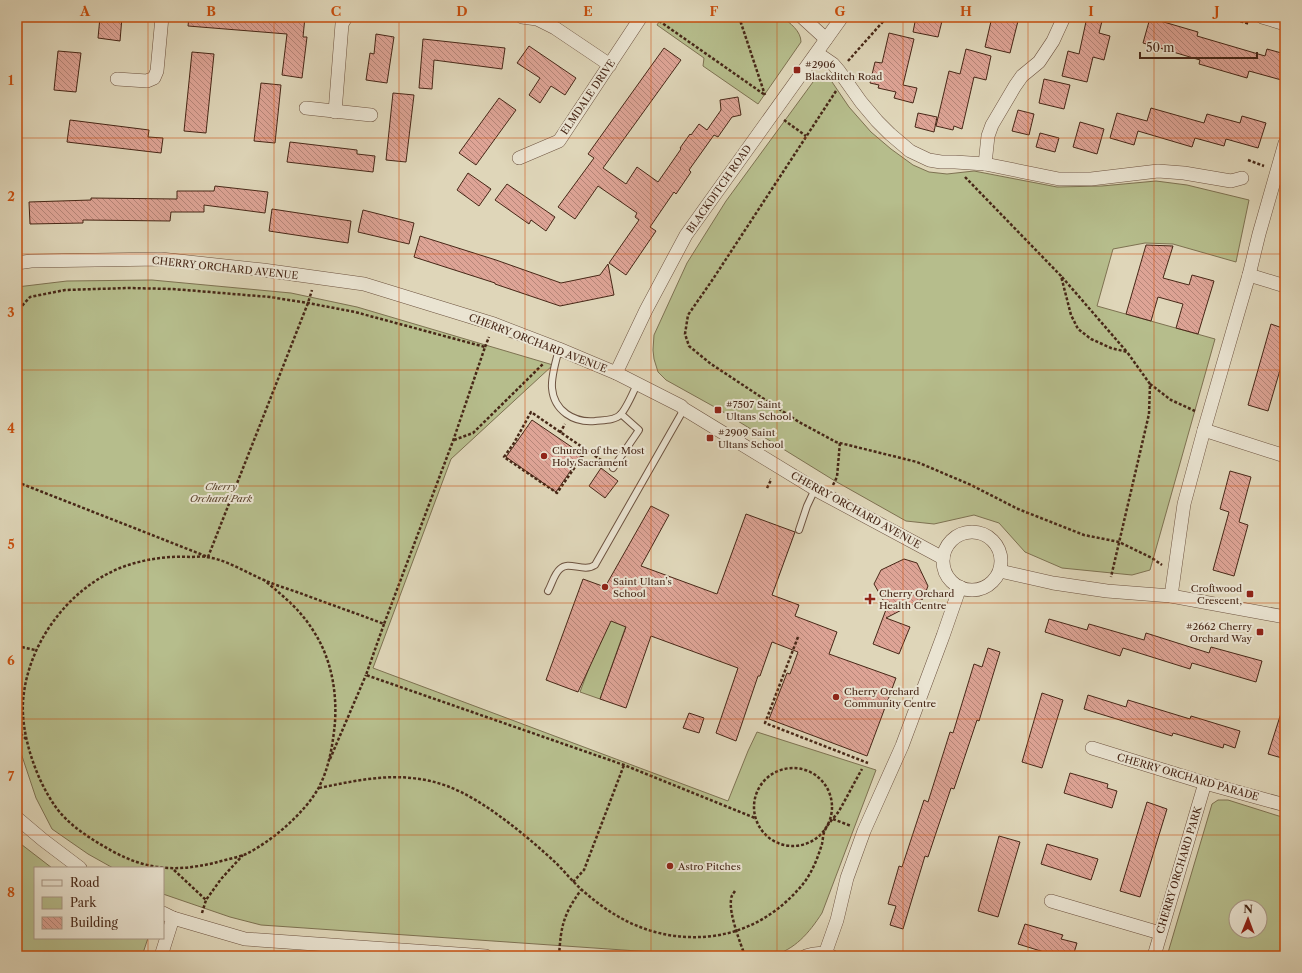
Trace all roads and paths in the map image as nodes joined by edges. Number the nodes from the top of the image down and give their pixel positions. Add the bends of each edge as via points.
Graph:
1 (162, 17) edge
2 (346, 17) edge
3 (522, 17) edge
4 (641, 17) edge
5 (653, 17) edge
6 (739, 17) edge
7 (802, 17) edge
8 (842, 17) edge
9 (887, 17) edge
10 (1064, 17) edge
11 (1262, 17) edge
12 (1285, 24) edge
13 (826, 39) junction
14 (816, 53) junction
15 (610, 65) junction
16 (844, 78) junction
17 (117, 79) dead end
18 (306, 108) dead end
19 (335, 112) junction
20 (773, 112) junction
21 (370, 115) dead end
22 (806, 136) junction
23 (1285, 143) edge
24 (519, 158) dead end
25 (955, 162) junction
26 (985, 164) junction
27 (1242, 178) dead end
28 (17, 263) edge
29 (1249, 275) junction
30 (1061, 276) junction
31 (315, 278) junction
32 (1285, 286) edge
33 (17, 303) edge
34 (308, 303) junction
35 (20, 308) junction
36 (17, 314) edge
37 (559, 349) junction
38 (1127, 352) junction
39 (616, 373) junction
40 (637, 384) junction
41 (1150, 384) junction
42 (684, 409) junction
43 (621, 414) junction
44 (1208, 416) junction
45 (1204, 430) junction
46 (453, 441) junction
47 (840, 442) junction
48 (586, 450) junction
49 (1285, 456) edge
50 (613, 468) joint
51 (17, 482) edge
52 (815, 489) junction
53 (828, 496) junction
54 (799, 530) dead end
55 (1119, 542) junction
56 (208, 557) junction
57 (943, 558) junction
58 (1000, 571) junction
59 (1174, 573) junction
60 (264, 580) junction
61 (960, 587) junction
62 (548, 591) dead end
63 (1108, 591) junction
64 (1171, 596) junction
65 (1285, 617) edge
66 (384, 624) junction
67 (798, 637) dead end
68 (17, 646) edge
69 (35, 650) junction
70 (366, 675) junction
71 (17, 730) edge
72 (27, 740) junction
73 (1092, 748) dead end
74 (868, 763) dead end
75 (624, 765) junction
76 (326, 768) junction
77 (862, 769) dead end
78 (1205, 783) junction
79 (318, 788) junction
80 (1285, 805) edge
81 (17, 818) edge
82 (755, 818) junction
83 (833, 819) junction
84 (825, 830) junction
85 (864, 831) junction
86 (244, 855) junction
87 (79, 867) edge
88 (162, 867) edge
89 (164, 867) edge
90 (174, 869) junction
91 (574, 882) junction
92 (581, 890) junction
93 (735, 891) dead end
94 (1051, 901) dead end
95 (168, 915) edge
96 (737, 931) junction
97 (1160, 932) junction
98 (164, 938) edge
99 (164, 939) edge
100 (828, 955) edge
101 (161, 956) edge
102 (486, 956) edge
103 (559, 956) edge
104 (745, 956) edge
105 (806, 956) edge
106 (1154, 956) edge

1 - 17 street via 157,71 154,78 147,81
2 - 19 street via 342,24
3 - 15 street via 537,19 555,28
4 - 15 street, ELMDALE DRIVE
5 - 6 path via 765,95
7 - 13 street
8 - 13 street, BLACKDITCH ROAD
9 - 16 path via 846,64 851,71
10 - 26 street via 1053,41 1039,62 1022,76 992,125
11 - 12 street
13 - 14 street, BLACKDITCH ROAD
14 - 16 street via 833,64
14 - 20 street, BLACKDITCH ROAD
15 - 24 street, ELMDALE DRIVE via 559,141
16 - 22 path
16 - 25 street via 877,121 910,151 929,160
18 - 19 street
19 - 21 street
20 - 22 path
20 - 39 street, BLACKDITCH ROAD via 686,234
22 - 47 path via 688,314 685,334 689,346 711,364 799,422
23 - 29 street
25 - 26 street
25 - 30 path via 964,176
26 - 27 street via 1058,179 1091,179 1158,171 1231,181
28 - 31 street, CHERRY ORCHARD AVENUE via 161,259
29 - 32 street
29 - 44 street
30 - 38 path
30 - 38 path via 1070,315 1078,329 1091,339
31 - 34 path
31 - 37 street, CHERRY ORCHARD AVENUE via 364,284 488,322
33 - 35 path
34 - 35 path via 270,297 128,288 65,290 30,297
34 - 46 path via 355,312 485,347
34 - 56 path
35 - 36 path
37 - 39 street, CHERRY ORCHARD AVENUE
37 - 43 lane via 552,388 560,410 570,417 588,422 614,419
37 - 46 path via 473,433
38 - 41 path
39 - 40 street, CHERRY ORCHARD AVENUE
40 - 42 street, CHERRY ORCHARD AVENUE
40 - 43 lane
41 - 44 path via 1171,400
41 - 55 path via 1149,414
42 - 52 street, CHERRY ORCHARD AVENUE
42 - 62 lane via 595,565 588,568 565,565 558,570
43 - 50 lane via 639,430
44 - 45 street
45 - 49 street
45 - 59 street via 1184,504
46 - 66 path
47 - 53 path via 837,477
47 - 55 path via 917,462 972,485 1018,509 1084,535
48 - 48 path via 531,412 504,457 556,493
48 - 50 path
51 - 56 path
52 - 53 street, CHERRY ORCHARD AVENUE
52 - 54 lane
53 - 57 street, CHERRY ORCHARD AVENUE
55 - 59 path via 1152,558
55 - 63 path
56 - 60 path
56 - 69 path via 154,558 133,563 90,584 58,615
57 - 58 street via 950,543 961,534 973,532 986,535 994,541 1000,550
57 - 61 street via 944,569 950,580
58 - 61 street via 990,584 981,589
58 - 63 street via 1053,583
59 - 64 street
60 - 66 path
60 - 76 path via 293,603 315,633 330,666 336,702 334,739
61 - 85 street via 902,746
63 - 64 street
64 - 65 street
66 - 70 path
67 - 74 path via 765,723
68 - 69 path
69 - 72 path via 24,687 23,720
70 - 75 path
70 - 76 path
71 - 72 path
72 - 88 path via 46,793 73,826 121,856
73 - 78 street, CHERRY ORCHARD PARADE
75 - 82 path
75 - 91 path via 584,870
76 - 79 path
77 - 83 path
78 - 80 street, CHERRY ORCHARD PARADE
78 - 97 street, CHERRY ORCHARD PARK
79 - 86 path via 280,832
79 - 91 path via 389,776 415,778 447,786 470,796 499,816 555,862
81 - 87 street
82 - 84 path via 765,835 786,846 811,842
82 - 84 path via 754,802 763,782 776,772 796,768 815,775 828,790 832,803 831,817
83 - 84 path
83 - 85 path
84 - 96 path via 815,863 805,882 771,915
85 - 100 street via 846,878
86 - 90 path via 197,867
86 - 90 path via 221,879 206,900
89 - 90 path
91 - 92 path
92 - 96 path via 622,920 652,931 699,938
92 - 103 path via 563,922
93 - 96 path via 730,901
94 - 97 street
95 - 98 street
95 - 102 street via 245,938
96 - 104 path
97 - 106 street, CHERRY ORCHARD PARK
99 - 101 street
100 - 105 street via 815,953

